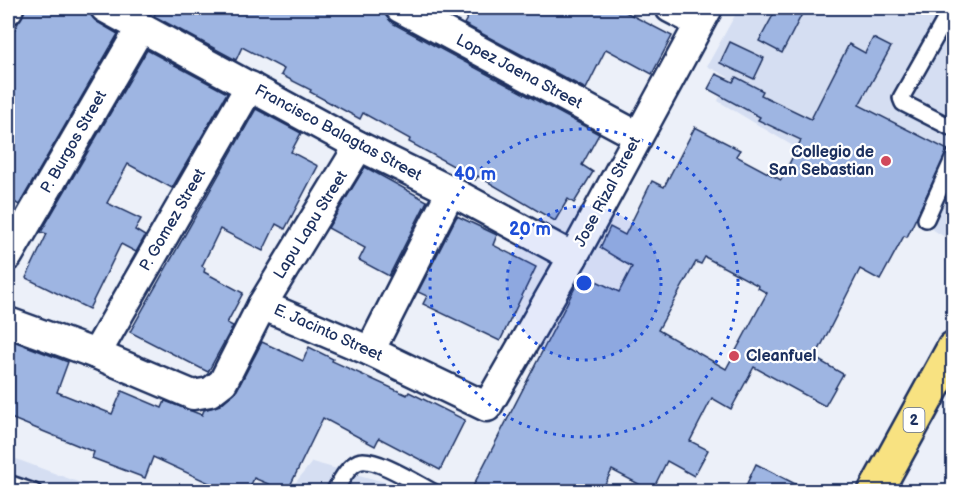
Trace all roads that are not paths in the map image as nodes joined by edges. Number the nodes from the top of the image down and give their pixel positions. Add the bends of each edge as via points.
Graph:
1 (105, 8) edge
2 (400, 8) edge
3 (670, 8) edge
4 (954, 14) edge
5 (704, 15) edge
6 (141, 27) junction
7 (250, 87) junction
8 (954, 129) edge
9 (638, 136) junction
10 (359, 146) junction
11 (954, 157) edge
12 (451, 191) junction
13 (927, 219) dead end
14 (8, 256) edge
15 (573, 257) junction
16 (262, 305) junction
17 (8, 322) edge
18 (370, 351) junction
19 (96, 354) junction
20 (952, 356) edge
21 (487, 407) joint
22 (8, 483) edge
23 (34, 492) edge
24 (334, 492) edge
25 (433, 492) edge
26 (875, 492) edge

1 - 6 street, Francisco Balagtas Street
2 - 9 street, Lopez Jaena Street
3 - 5 street
4 - 8 lane via 945,20 901,98 903,103
5 - 9 street, Jose Rizal Street
6 - 7 street, Francisco Balagtas Street
6 - 14 street, P. Burgos Street
7 - 10 street, Francisco Balagtas Street
7 - 19 street, P. Gomez Street
9 - 15 street, Jose Rizal Street
10 - 12 street, Francisco Balagtas Street
10 - 16 street, Lapu Lapu Street
11 - 13 lane
12 - 15 street, Francisco Balagtas Street
12 - 18 street
15 - 21 street, Jose Rizal Street
16 - 18 street, E. Jacinto Street
16 - 19 street, E. Jacinto Street via 223,382 210,392 193,395
17 - 19 street, E. Jacinto Street
18 - 21 street, E. Jacinto Street
20 - 26 highway, 2
22 - 23 lane
24 - 25 lane via 352,466 360,460 372,460

